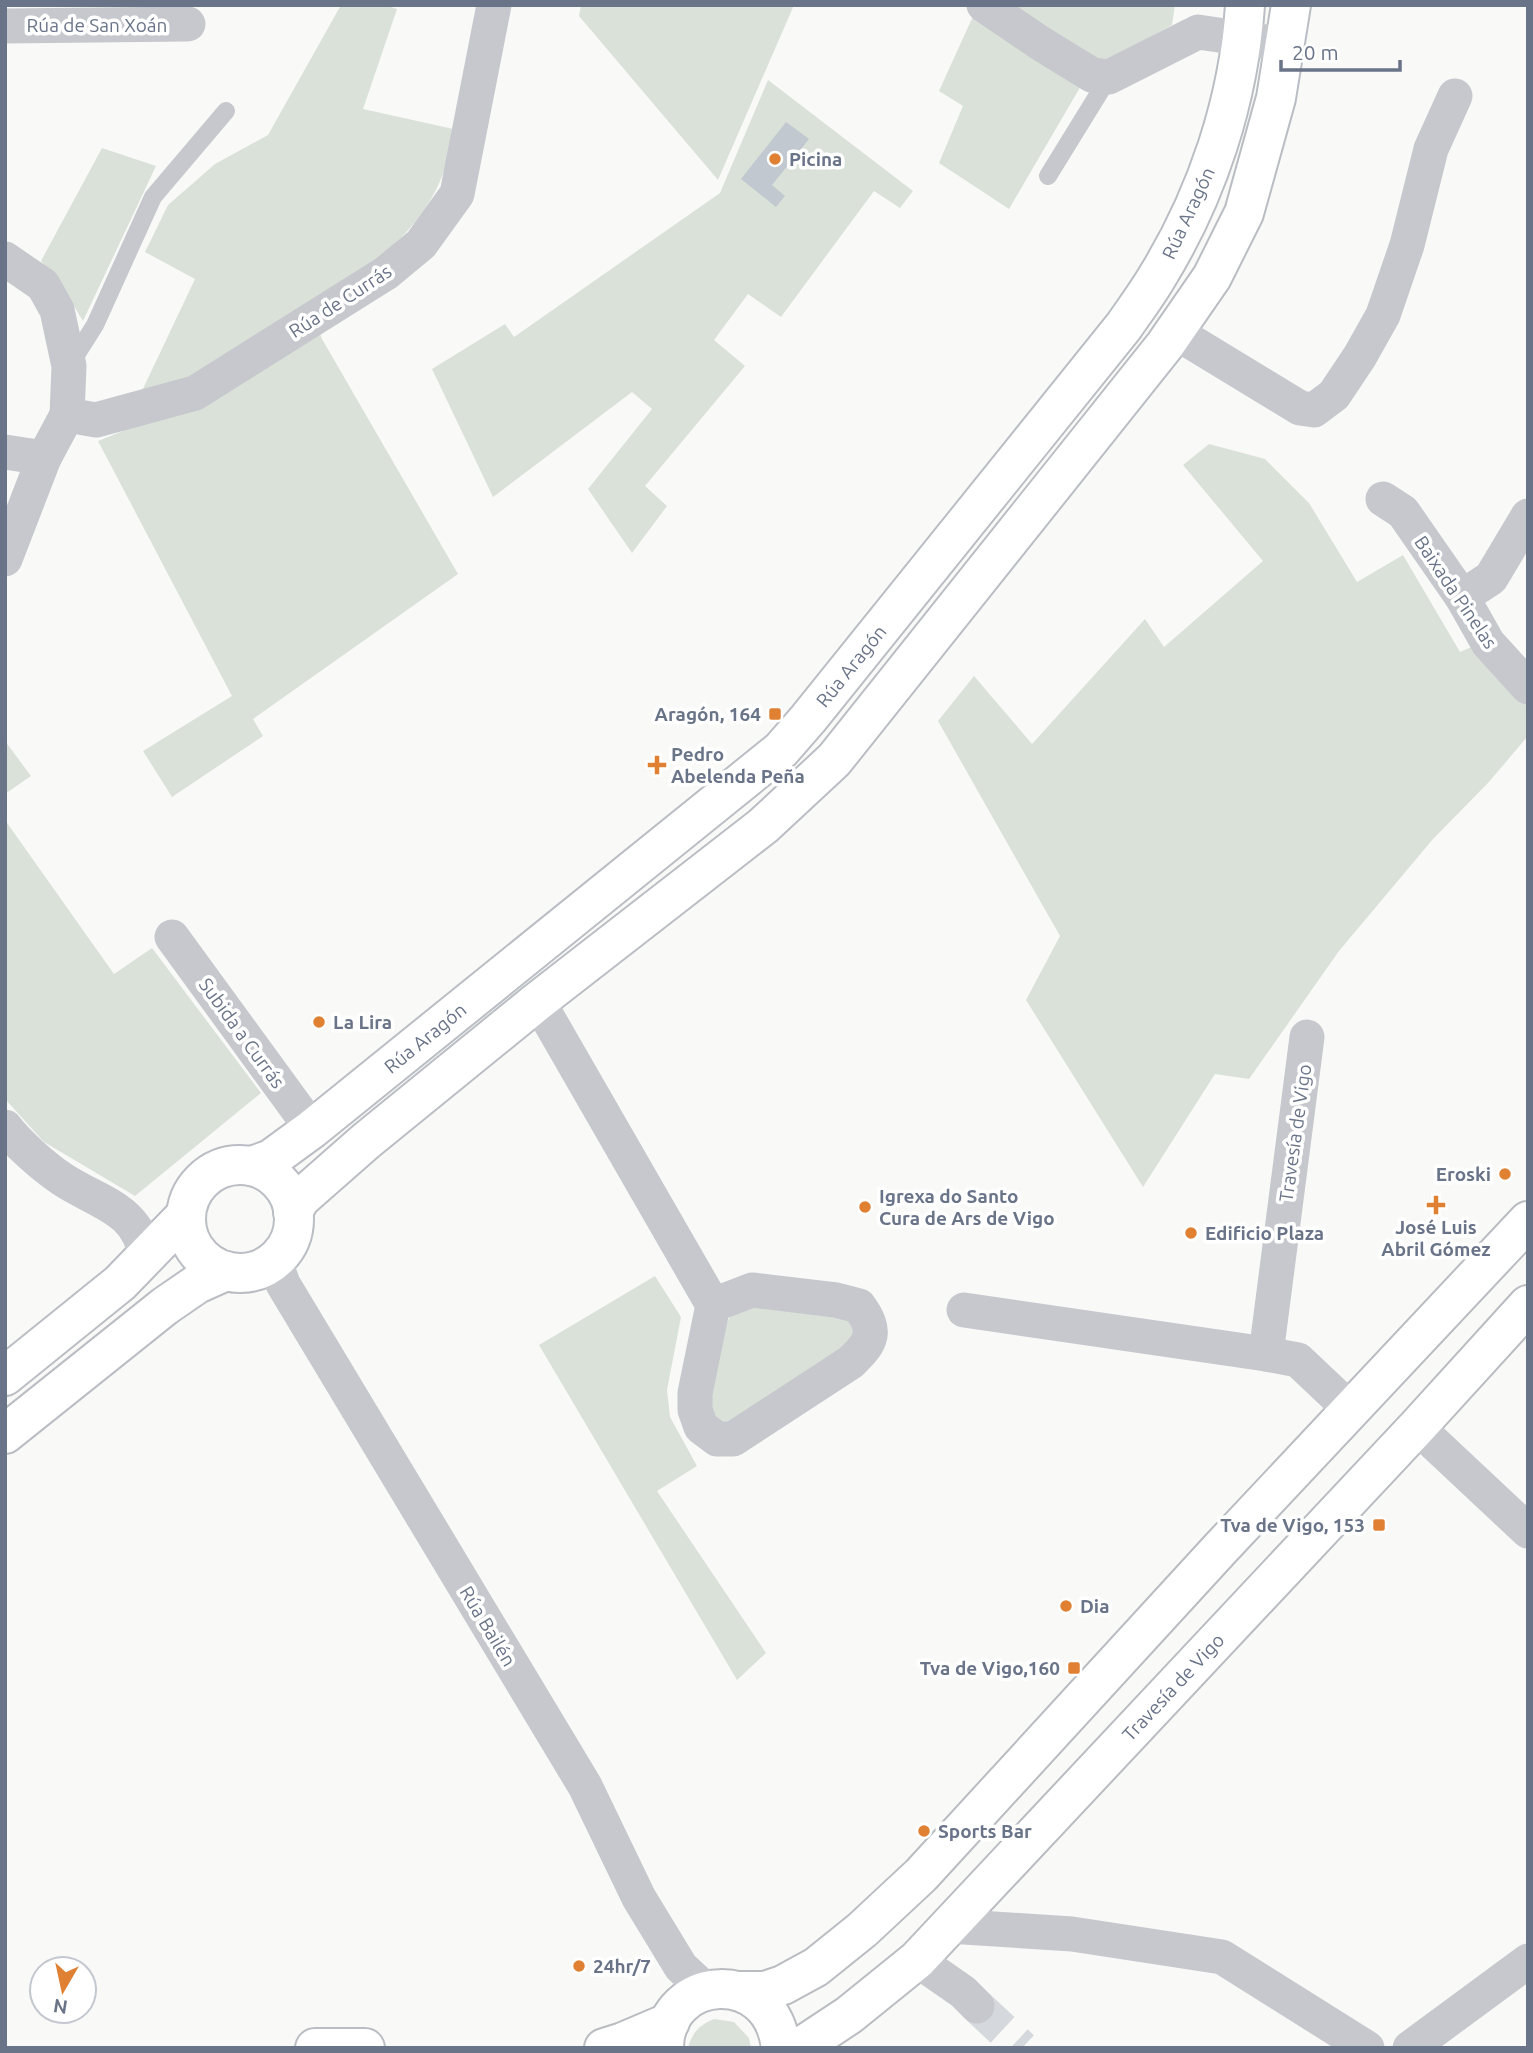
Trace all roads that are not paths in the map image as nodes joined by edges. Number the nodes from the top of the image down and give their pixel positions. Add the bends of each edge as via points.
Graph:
1 (14, 5) edge
2 (494, 5) edge
3 (984, 5) edge
4 (1291, 5) edge
5 (1244, 21) edge
6 (5, 24) edge
7 (188, 24) dead end
8 (1286, 45) junction
9 (1109, 77) junction
10 (1455, 96) dead end
11 (226, 111) dead end
12 (1048, 176) dead end
13 (5, 259) edge
14 (1175, 332) junction
15 (69, 366) junction
16 (66, 415) junction
17 (5, 452) edge
18 (44, 458) junction
19 (1383, 499) dead end
20 (1528, 516) edge
21 (5, 559) edge
22 (1462, 597) junction
23 (1528, 687) edge
24 (172, 937) dead end
25 (538, 1001) junction
26 (1307, 1037) dead end
27 (5, 1127) edge
28 (312, 1129) junction
29 (252, 1166) junction
30 (293, 1212) junction
31 (186, 1215) junction
32 (1528, 1221) edge
33 (278, 1257) junction
34 (146, 1258) junction
35 (226, 1272) junction
36 (713, 1305) junction
37 (1528, 1305) edge
38 (964, 1310) dead end
39 (1266, 1354) junction
40 (5, 1376) edge
41 (1352, 1411) junction
42 (1418, 1427) junction
43 (5, 1434) edge
44 (1528, 1531) edge
45 (948, 1926) junction
46 (917, 1960) junction
47 (1528, 1961) edge
48 (722, 1991) junction
49 (977, 2006) tunnel mouth
50 (667, 2035) edge
51 (315, 2048) edge
52 (365, 2048) edge
53 (604, 2048) edge
54 (781, 2048) edge
55 (799, 2048) edge
56 (1367, 2048) edge
57 (1410, 2048) edge

1 - 6 street, Rúa de San Xoán
2 - 16 street, Rúa de Currás via 457,194 421,244 386,273 195,393 96,420
3 - 9 street via 1092,75
4 - 8 main road
5 - 8 street
5 - 9 street via 1198,32
5 - 28 main road, Rúa Aragón via 1226,119 1205,183 1158,277 1124,326 808,719 781,750 728,794
6 - 7 street, Rúa de San Xoán
8 - 14 main road via 1244,214 1212,277
9 - 12 lane
10 - 14 street via 1431,149 1407,245 1383,315 1334,395 1314,410 1300,408
11 - 15 lane via 153,197 95,325
13 - 15 street via 43,285 57,310
14 - 25 main road via 834,760 764,826
15 - 16 street
16 - 18 street
17 - 18 street
18 - 21 street
19 - 22 street, Baixada Pinelas via 1403,512
20 - 22 street via 1492,578
22 - 23 street, Baixada Pinelas via 1488,643
24 - 28 street, Subida a Currás
25 - 30 main road via 356,1149 300,1199
25 - 36 street
26 - 39 street, Travesía de Vigo
27 - 34 street via 61,1179 134,1224 144,1240
28 - 29 main road, Rúa Aragón via 271,1159
29 - 30 main road via 279,1183
29 - 31 main road via 215,1171 200,1182
30 - 33 main road via 290,1236
31 - 34 main road
31 - 35 main road via 192,1244 201,1256
32 - 41 main road
33 - 35 main road via 254,1271
33 - 48 street, Rúa Bailén via 283,1284 585,1786 639,1898 681,1968
34 - 40 main road
35 - 43 main road via 173,1300
36 - 36 street via 695,1410 701,1427 717,1439 733,1439 851,1362 870,1338 870,1322 859,1306 836,1300 752,1290
37 - 42 main road, Travesía de Vigo
38 - 39 street
39 - 41 street via 1298,1360
41 - 48 main road via 921,1875 872,1921 816,1967 783,1985 765,1991
42 - 44 street
42 - 45 main road, Travesía de Vigo
45 - 46 main road, Travesía de Vigo
45 - 56 street via 1072,1934 1222,1957
46 - 49 street
46 - 55 main road, Travesía de Vigo
47 - 57 street
48 - 50 main road via 692,1997 679,2008
48 - 54 main road via 755,1999 769,2011
50 - 53 main road
51 - 52 main road

